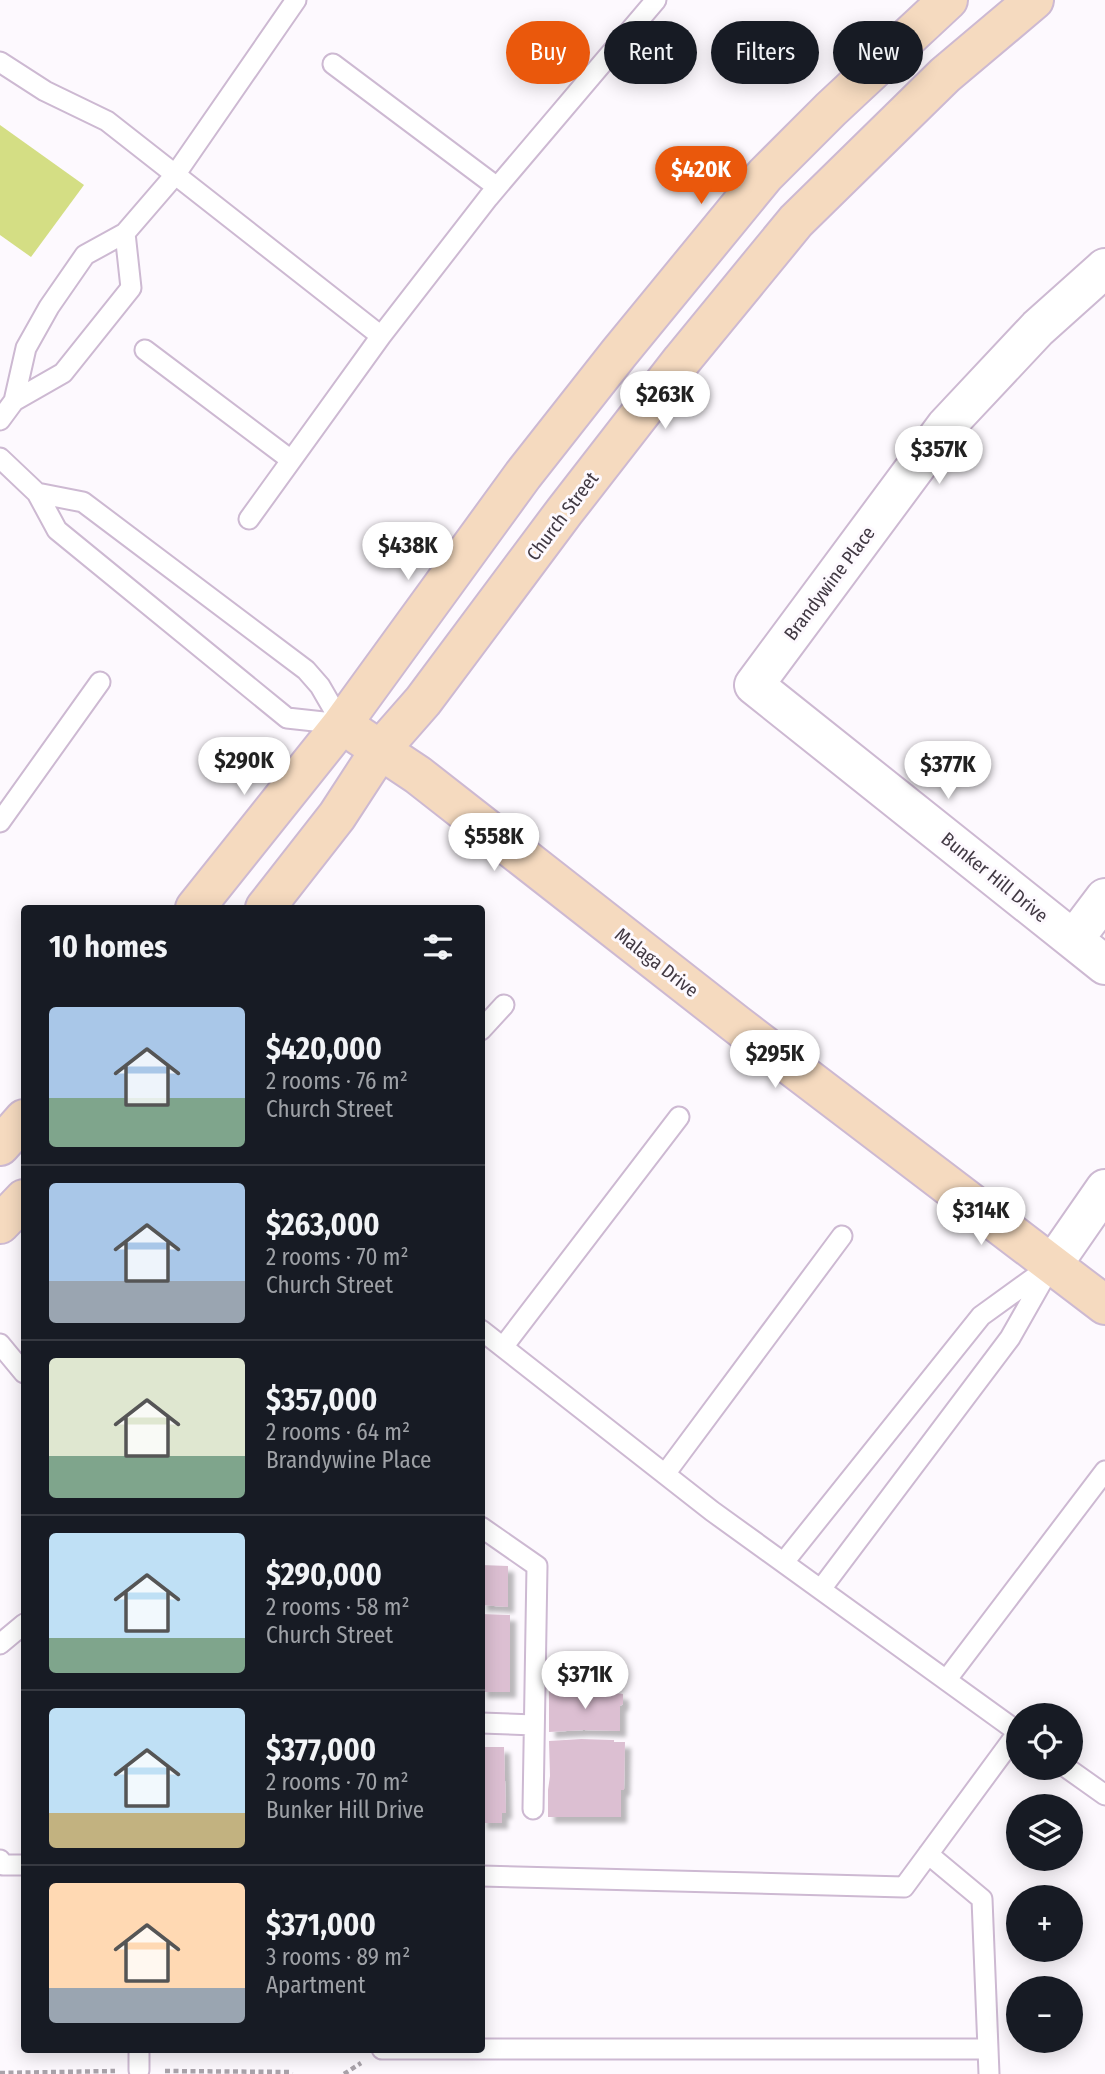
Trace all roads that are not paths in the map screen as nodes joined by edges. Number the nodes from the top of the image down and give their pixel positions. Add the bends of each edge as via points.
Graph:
1 (296, 0) edge
2 (656, 0) edge
3 (948, 0) edge
4 (1034, 0) edge
5 (0, 62) edge
6 (333, 64) dead end
7 (175, 175) junction
8 (497, 187) junction
9 (125, 233) junction
10 (1105, 268) edge
11 (381, 336) junction
12 (145, 350) dead end
13 (15, 401) junction
14 (0, 420) edge
15 (0, 458) edge
16 (291, 460) junction
17 (37, 493) junction
18 (249, 519) dead end
19 (100, 682) dead end
20 (754, 685) joint
21 (342, 724) junction
22 (380, 750) junction
23 (0, 822) edge
24 (1105, 898) edge
25 (197, 905) edge
26 (267, 905) edge
27 (1074, 939) junction
28 (1105, 965) edge
29 (504, 1004) dead end
30 (485, 1025) edge
31 (679, 1117) dead end
32 (21, 1122) edge
33 (0, 1146) edge
34 (1105, 1189) edge
35 (21, 1202) edge
36 (0, 1224) edge
37 (842, 1236) dead end
38 (1052, 1264) junction
39 (1105, 1305) edge
40 (485, 1333) edge
41 (0, 1344) edge
42 (503, 1347) junction
43 (21, 1369) edge
44 (1105, 1471) edge
45 (665, 1474) junction
46 (485, 1530) edge
47 (784, 1562) junction
48 (821, 1589) junction
49 (21, 1626) edge
50 (1, 1641) edge
51 (947, 1679) junction
52 (485, 1723) edge
53 (1006, 1723) edge
54 (534, 1725) junction
55 (1006, 1748) edge
56 (1083, 1779) edge
57 (1105, 1795) edge
58 (533, 1809) dead end
59 (928, 1854) junction
60 (1, 1863) edge
61 (21, 1865) edge
62 (485, 1876) edge
63 (485, 2049) edge
64 (988, 2049) junction
65 (139, 2053) edge
66 (139, 2070) dead end
67 (989, 2074) edge

1 - 7 lane
2 - 8 lane
3 - 21 main road via 765,175 523,475
4 - 22 main road, Church Street via 945,75 796,221 564,512 423,701
5 - 7 lane via 45,91 107,121
6 - 8 lane
7 - 9 lane
7 - 11 lane
8 - 11 lane
9 - 13 lane via 85,255 50,307 26,348
9 - 13 lane via 131,288 63,373
10 - 20 street, Brandywine Place via 1038,328 946,426
11 - 16 lane
12 - 16 lane
13 - 14 lane
15 - 17 lane
16 - 18 lane
17 - 21 lane via 83,502 306,670
17 - 21 lane via 57,530 287,718
19 - 23 lane
20 - 27 street, Bunker Hill Drive
21 - 22 main road, Malaga Drive
21 - 25 main road
22 - 26 main road, Church Street via 337,816
22 - 38 main road, Malaga Drive via 428,782
24 - 27 street
27 - 28 street, Bunker Hill Drive
29 - 30 lane
31 - 42 lane
32 - 33 main road
34 - 38 street
35 - 36 main road
37 - 45 lane
38 - 39 main road, Malaga Drive
38 - 47 lane via 981,1316
38 - 48 lane via 1010,1338
40 - 42 lane
41 - 43 lane
42 - 45 lane
44 - 51 lane
45 - 47 lane
46 - 54 lane via 537,1566
47 - 48 lane
48 - 51 lane
49 - 50 lane
51 - 53 lane
52 - 54 lane
54 - 58 lane
55 - 59 lane
56 - 57 lane
59 - 62 lane via 904,1887
59 - 64 lane via 982,1899
60 - 61 lane
63 - 64 lane
64 - 67 lane
65 - 66 lane

